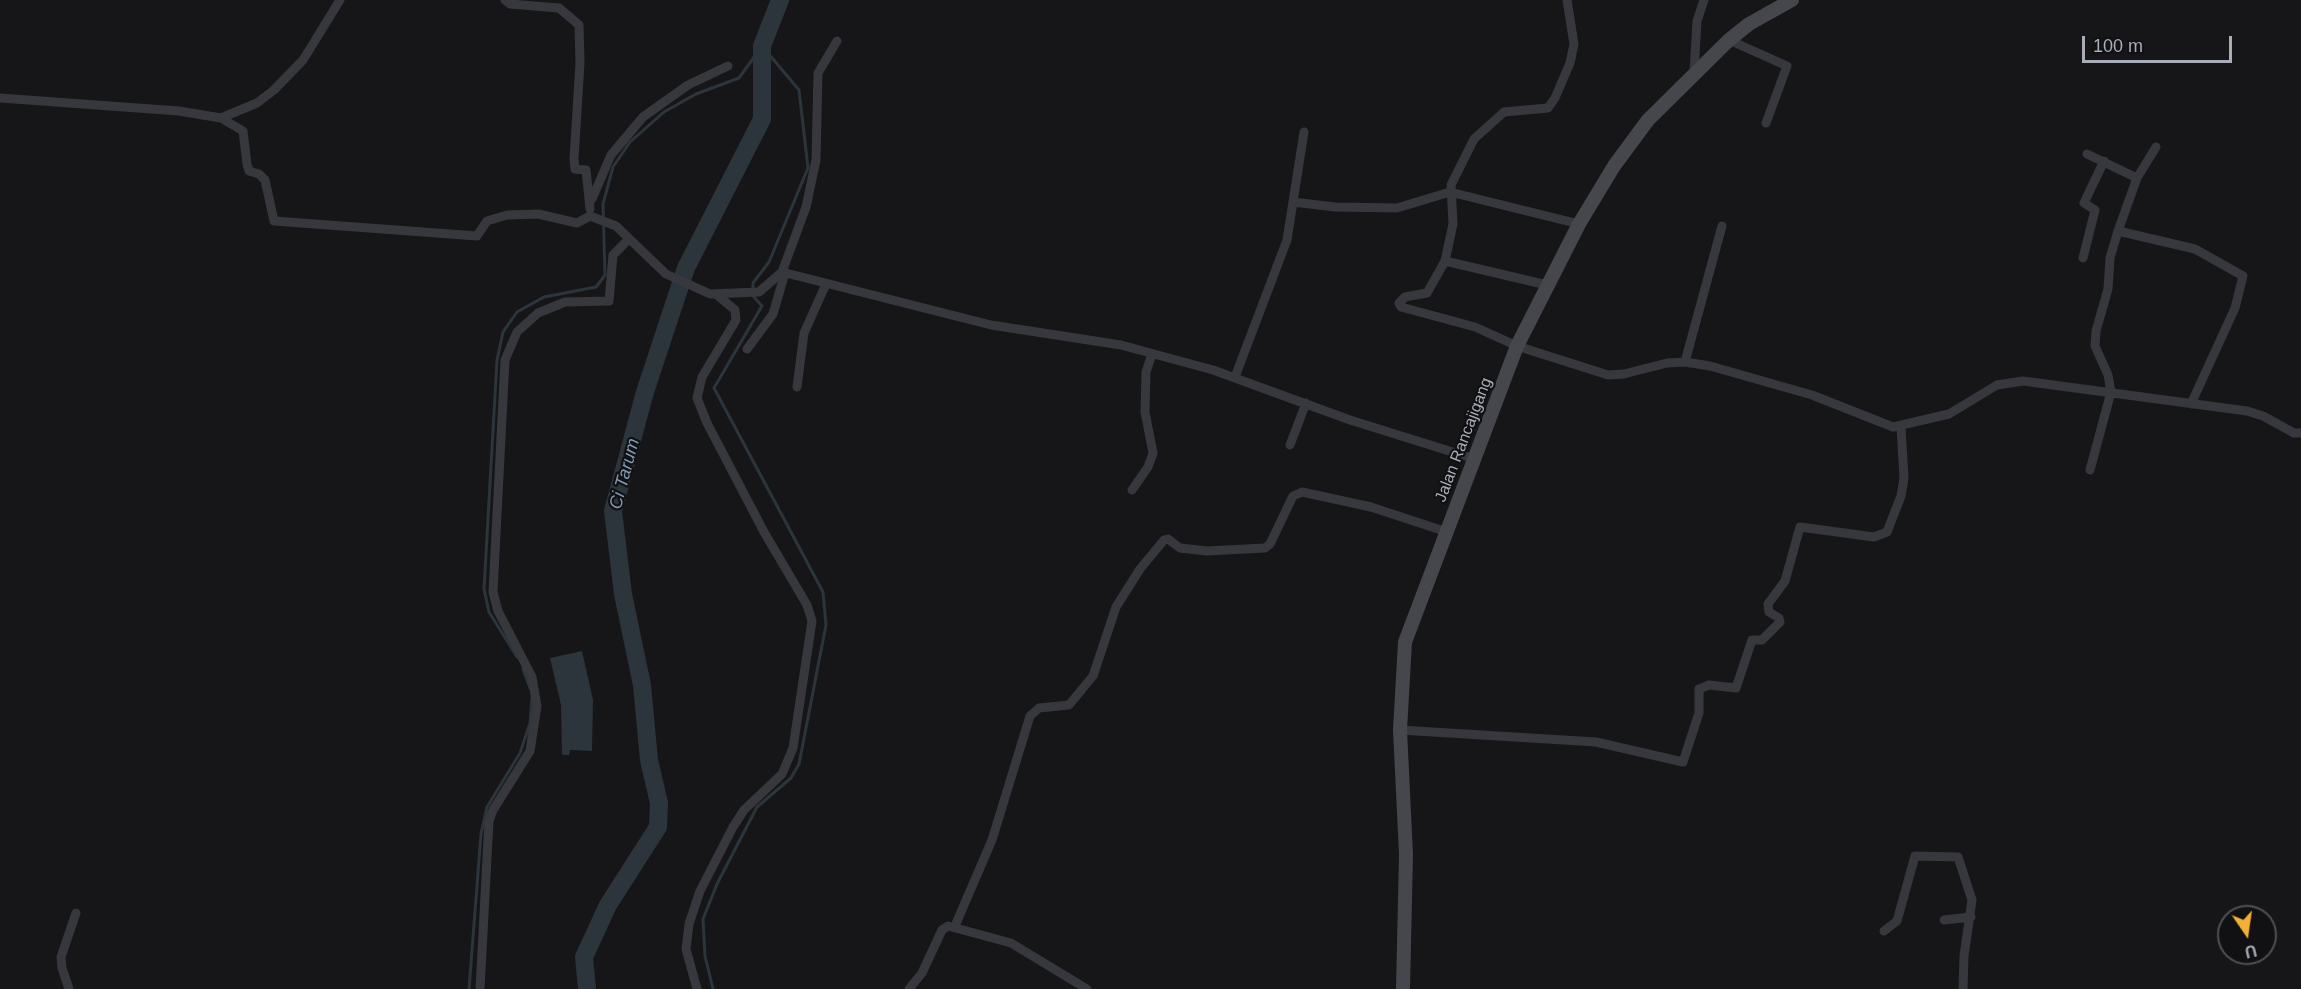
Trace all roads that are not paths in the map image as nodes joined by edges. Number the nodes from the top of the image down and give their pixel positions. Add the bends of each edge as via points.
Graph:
1 (340, 0) edge
2 (505, 0) edge
3 (1568, 0) edge
4 (1704, 0) edge
5 (1792, 0) edge
6 (1729, 40) junction
7 (837, 41) dead end
8 (728, 66) dead end
9 (1694, 73) junction
10 (0, 98) edge
11 (221, 117) junction
12 (1766, 123) dead end
13 (1304, 132) dead end
14 (2156, 147) dead end
15 (2087, 154) dead end
16 (2104, 161) junction
17 (2137, 178) junction
18 (1450, 192) junction
19 (1293, 202) junction
20 (592, 215) junction
21 (1579, 224) junction
22 (1722, 226) dead end
23 (2118, 231) junction
24 (629, 239) junction
25 (2083, 258) dead end
26 (1445, 261) junction
27 (784, 273) junction
28 (826, 284) junction
29 (1547, 285) junction
30 (716, 294) junction
31 (1517, 346) junction
32 (747, 349) dead end
33 (1152, 354) junction
34 (1685, 362) junction
35 (1235, 377) junction
36 (797, 387) dead end
37 (2111, 392) junction
38 (1306, 404) junction
39 (2191, 404) junction
40 (1904, 426) junction
41 (2301, 433) edge
42 (1290, 445) dead end
43 (1475, 459) junction
44 (2090, 470) dead end
45 (1132, 490) dead end
46 (1447, 532) junction
47 (1400, 730) junction
48 (76, 913) dead end
49 (1971, 917) junction
50 (1944, 920) dead end
51 (955, 926) junction
52 (1884, 931) dead end
53 (69, 989) edge
54 (480, 989) edge
55 (697, 989) edge
56 (909, 989) edge
57 (1087, 989) edge
58 (1403, 989) edge
59 (1963, 989) edge

1 - 11 street via 303,60 274,90 257,104
2 - 20 street via 510,4 560,8 579,25 574,159 575,169 586,170
3 - 18 street via 1574,44 1551,106 1507,111 1498,116 1474,139
4 - 9 street via 1697,21
5 - 6 main road, Jalan Rancajigang
6 - 9 main road, Jalan Rancajigang
6 - 12 street via 1787,66
7 - 27 street via 818,73 816,160 806,207
8 - 20 street via 688,85 643,117 620,141 594,191
9 - 21 main road, Jalan Rancajigang via 1628,146
10 - 11 street
11 - 20 street via 243,131 249,171 265,180 274,221 477,236 488,222 507,215 538,214 577,223
13 - 19 street
14 - 17 street
15 - 16 street
16 - 17 street
16 - 25 street via 2084,203 2095,210
17 - 23 street
18 - 19 street via 1397,208
18 - 21 street
18 - 26 street via 1453,224
19 - 35 street via 1287,240
20 - 24 street via 613,224
21 - 29 main road, Jalan Rancajigang
22 - 34 street
23 - 37 street via 2095,346
23 - 39 street via 2195,249 2243,276 2235,308
24 - 30 street via 666,274
24 - 54 street via 613,255 604,301 565,302 538,313 517,332 505,360 493,592 498,611 532,677 537,706 530,751 489,821
26 - 29 street
26 - 31 street via 1428,293 1405,297 1399,305 1411,312 1475,327
27 - 28 street
27 - 30 street via 759,292
27 - 32 street via 773,314
28 - 33 street via 991,325 1072,336
28 - 36 street via 804,333
29 - 31 main road, Jalan Rancajigang
30 - 55 street via 735,310 736,320 702,377 697,398 812,621 794,748 782,774 744,810 733,827 700,891 689,924 686,950
31 - 34 street via 1614,375
31 - 43 main road, Jalan Rancajigang
33 - 35 street
33 - 45 street via 1146,372 1145,412 1153,453
34 - 40 street via 1812,395 1888,426
35 - 38 street
37 - 39 street
37 - 40 street via 2006,382 1960,409
37 - 44 street
38 - 42 street
38 - 43 street
39 - 41 street via 2247,411 2288,431
40 - 47 street via 1904,478 1887,532 1874,537 1801,526 1786,579 1768,604 1769,612 1780,622 1761,640 1752,640 1736,688 1708,685 1699,689 1698,715 1683,762 1596,742
43 - 46 main road, Jalan Rancajigang
46 - 47 main road, Jalan Rancajigang via 1405,642
46 - 51 street via 1371,507 1302,492 1293,496 1265,548 1207,551 1184,549 1164,540 1116,608 1093,676 1069,705 1039,708 1030,716 992,840
47 - 58 main road, Jalan Rancajigang via 1406,854
48 - 53 street via 61,957
49 - 50 street
49 - 52 street via 1972,894 1958,857 1916,855 1897,921
49 - 59 street
51 - 56 street via 944,927 922,973
51 - 57 street via 1011,942

